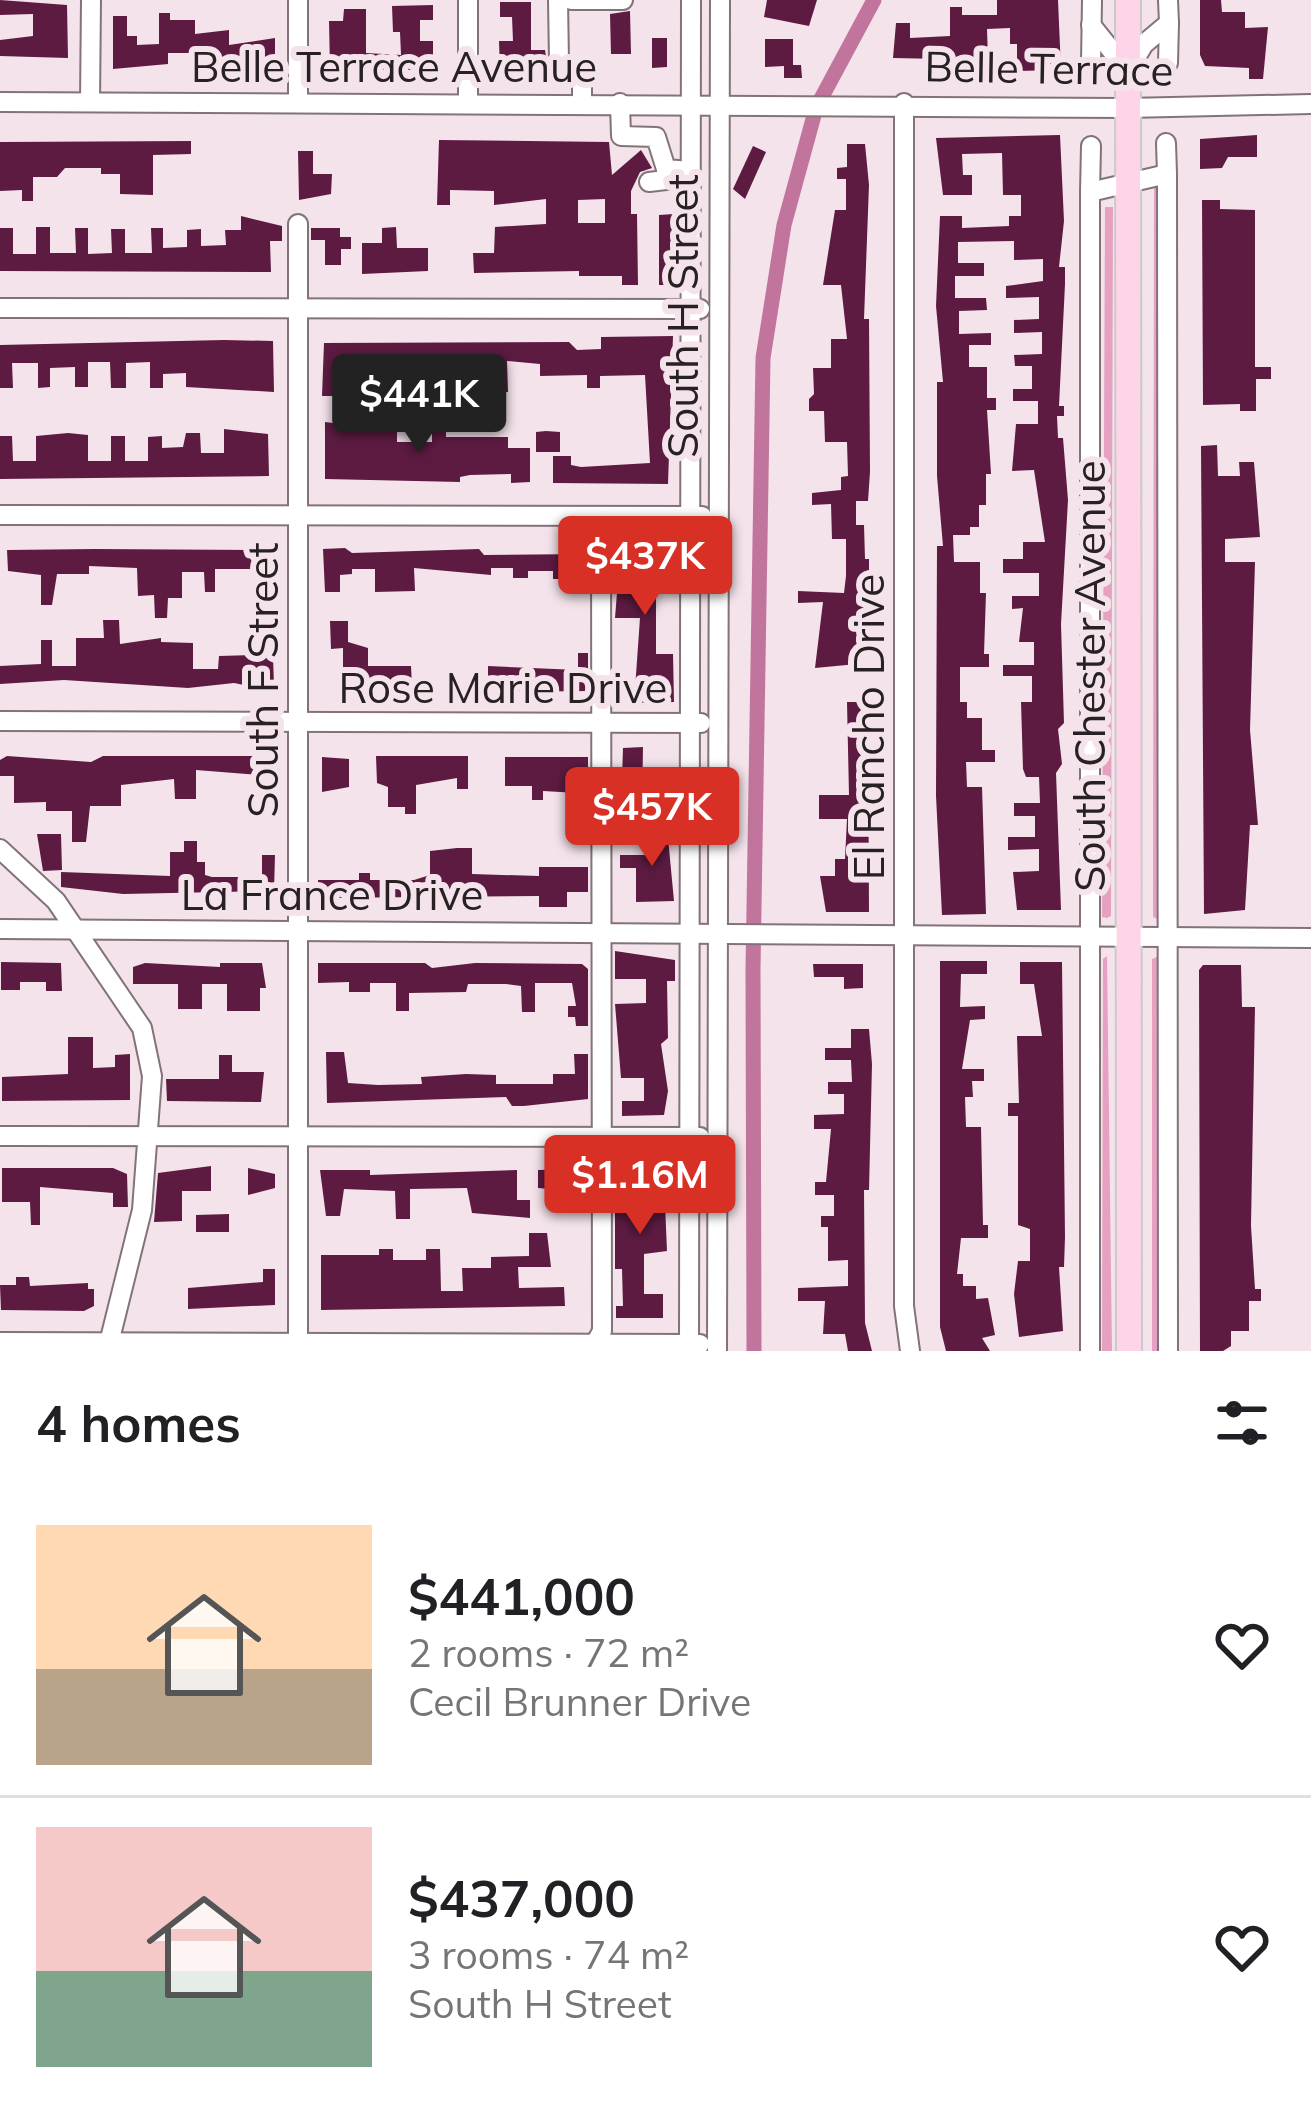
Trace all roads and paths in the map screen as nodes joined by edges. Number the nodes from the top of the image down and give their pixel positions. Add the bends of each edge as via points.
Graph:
1 (91, 0) edge
2 (298, 0) edge
3 (468, 0) edge
4 (558, 0) edge
5 (571, 0) edge
6 (623, 0) edge
7 (691, 0) edge
8 (1092, 0) edge
9 (1128, 0) edge
10 (1168, 0) edge
11 (722, 4) edge
12 (1169, 22) junction
13 (1091, 25) junction
14 (1090, 62) dead end
15 (1168, 63) dead end
16 (1128, 71) junction
17 (0, 101) edge
18 (90, 102) junction
19 (298, 102) junction
20 (468, 102) junction
21 (582, 103) junction
22 (620, 103) junction
23 (904, 103) junction
24 (690, 104) junction
25 (718, 104) junction
26 (787, 104) joint
27 (1311, 104) edge
28 (1127, 108) junction
29 (1166, 143) dead end
30 (1090, 146) dead end
31 (666, 169) junction
32 (690, 171) junction
33 (1167, 174) junction
34 (650, 182) dead end
35 (1128, 183) junction
36 (1090, 192) junction
37 (298, 224) dead end
38 (0, 308) edge
39 (717, 308) junction
40 (298, 309) junction
41 (691, 310) junction
42 (0, 515) edge
43 (719, 515) junction
44 (298, 516) junction
45 (601, 516) junction
46 (691, 517) junction
47 (0, 722) edge
48 (718, 722) junction
49 (298, 723) junction
50 (603, 723) junction
51 (691, 723) junction
52 (0, 848) edge
53 (0, 929) edge
54 (74, 929) junction
55 (298, 930) junction
56 (603, 930) junction
57 (689, 930) junction
58 (718, 938) junction
59 (903, 938) junction
60 (1087, 938) junction
61 (1129, 938) junction
62 (1167, 938) junction
63 (1311, 938) edge
64 (0, 1136) edge
65 (148, 1136) junction
66 (298, 1136) junction
67 (602, 1137) junction
68 (690, 1137) junction
69 (717, 1137) junction
70 (0, 1342) edge
71 (106, 1346) edge
72 (298, 1347) edge
73 (498, 1347) edge
74 (593, 1347) edge
75 (689, 1347) edge
76 (717, 1348) edge
77 (910, 1351) edge
78 (1090, 1351) edge
79 (1129, 1351) edge
80 (1168, 1351) edge

1 - 18 street
2 - 19 street
3 - 20 street
4 - 21 street via 559,61 582,76
5 - 6 street
7 - 24 street, South H Street
8 - 13 street
9 - 16 main road, South Chester Avenue
10 - 12 street
11 - 25 street, South H Street
12 - 15 street
12 - 16 street
13 - 14 street
13 - 16 street
16 - 28 main road, South Chester Avenue
17 - 18 street, Belle Terrace Avenue
18 - 19 street, Belle Terrace Avenue
19 - 20 street, Belle Terrace Avenue
20 - 21 street, Belle Terrace Avenue
21 - 22 street, Belle Terrace Avenue
22 - 24 street, Belle Terrace Avenue
22 - 31 street via 621,136 656,136
23 - 26 street, Belle Terrace
23 - 28 street, Belle Terrace
23 - 59 street, El Rancho Drive
24 - 25 street, Belle Terrace Avenue
24 - 32 street, South H Street
25 - 26 street, Belle Terrace Avenue
25 - 39 street, South H Street
27 - 28 street, Belle Terrace
28 - 35 main road, South Chester Avenue
29 - 33 street
30 - 36 street
31 - 32 street
31 - 34 street via 666,180
32 - 41 street, South H Street
33 - 35 street
33 - 62 street
35 - 36 street
35 - 61 main road, South Chester Avenue
36 - 60 street
37 - 40 street, South F Street
38 - 40 street
39 - 41 street
39 - 43 street, South H Street
40 - 41 street
40 - 44 street, South F Street
41 - 46 street, South H Street
42 - 44 street
43 - 46 street
43 - 48 street, South H Street
44 - 45 street
44 - 49 street, South F Street
45 - 46 street
45 - 50 street
46 - 51 street, South H Street
47 - 49 street, Rose Marie Drive
48 - 51 street, Rose Marie Drive
48 - 58 street, South H Street
49 - 50 street, Rose Marie Drive
49 - 55 street, South F Street
50 - 51 street, Rose Marie Drive
50 - 56 street
51 - 57 street, South H Street
52 - 54 street
53 - 54 street, La France Drive
54 - 55 street, La France Drive
54 - 65 street via 142,1028 152,1076
55 - 56 street, La France Drive
55 - 66 street, South F Street
56 - 57 street, La France Drive
56 - 67 street
57 - 58 street, La France Drive
57 - 68 street, South H Street
58 - 59 street, La France Drive
58 - 69 street, South H Street
59 - 60 street, La France Drive
59 - 77 street, El Rancho Drive
60 - 61 street, La France Drive
60 - 78 street
61 - 62 street, La France Drive
61 - 79 main road, South Chester Avenue
62 - 63 street, La France Drive
62 - 80 street
64 - 65 street
65 - 66 street
65 - 71 street via 142,1210
66 - 67 street
66 - 72 street, South F Street
67 - 68 street
67 - 74 street via 602,1331
68 - 69 street
68 - 75 street, South H Street
69 - 76 street, South H Street
70 - 71 street
71 - 72 street
72 - 73 street
73 - 74 street
74 - 75 street
75 - 76 street

